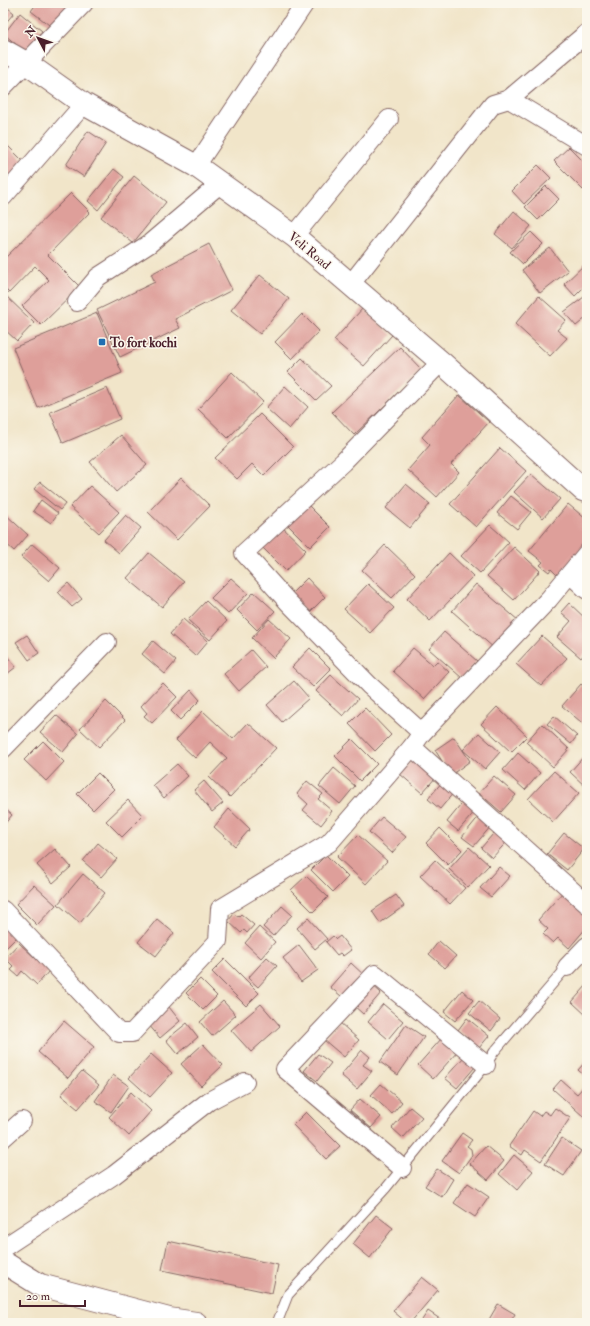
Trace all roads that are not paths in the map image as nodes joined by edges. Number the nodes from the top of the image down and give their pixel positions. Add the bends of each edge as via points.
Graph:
1 (84, 3) edge
2 (306, 3) edge
3 (587, 33) edge
4 (3, 50) edge
5 (26, 63) junction
6 (3, 87) edge
7 (509, 99) junction
8 (84, 104) junction
9 (389, 119) dead end
10 (587, 146) edge
11 (196, 166) junction
12 (221, 183) junction
13 (3, 197) edge
14 (294, 236) junction
15 (350, 285) junction
16 (77, 302) dead end
17 (441, 362) junction
18 (587, 491) edge
19 (587, 553) edge
20 (570, 574) junction
21 (587, 590) edge
22 (107, 642) dead end
23 (417, 740) junction
24 (3, 749) edge
25 (587, 904) edge
26 (3, 910) edge
27 (587, 946) edge
28 (567, 967) joint
29 (486, 1065) junction
30 (245, 1082) dead end
31 (22, 1121) dead end
32 (3, 1138) edge
33 (402, 1168) junction
34 (3, 1248) edge
35 (3, 1262) edge
36 (196, 1323) edge
37 (277, 1323) edge

1 - 5 street
2 - 11 street
3 - 7 street
4 - 5 main road, Veli Road
5 - 6 street
5 - 8 main road, Veli Road
7 - 10 street
7 - 15 street via 493,104
8 - 11 main road, Veli Road
8 - 13 street
9 - 14 street
11 - 12 main road, Veli Road
12 - 14 main road, Veli Road
12 - 16 street via 149,244 98,277
14 - 15 main road, Veli Road
15 - 17 main road, Veli Road
17 - 18 main road, Veli Road
17 - 23 street via 343,462 244,553 369,685
19 - 20 street
20 - 21 street
20 - 23 street
22 - 24 street
23 - 25 street
23 - 26 street via 329,843 220,909 218,941 132,1033 119,1033
27 - 28 street
28 - 29 lane via 494,1052
29 - 33 lane
29 - 33 street via 375,974 285,1069
30 - 34 street via 209,1101 114,1175
31 - 32 street
33 - 37 lane via 288,1295
35 - 36 main road via 40,1285 169,1319

